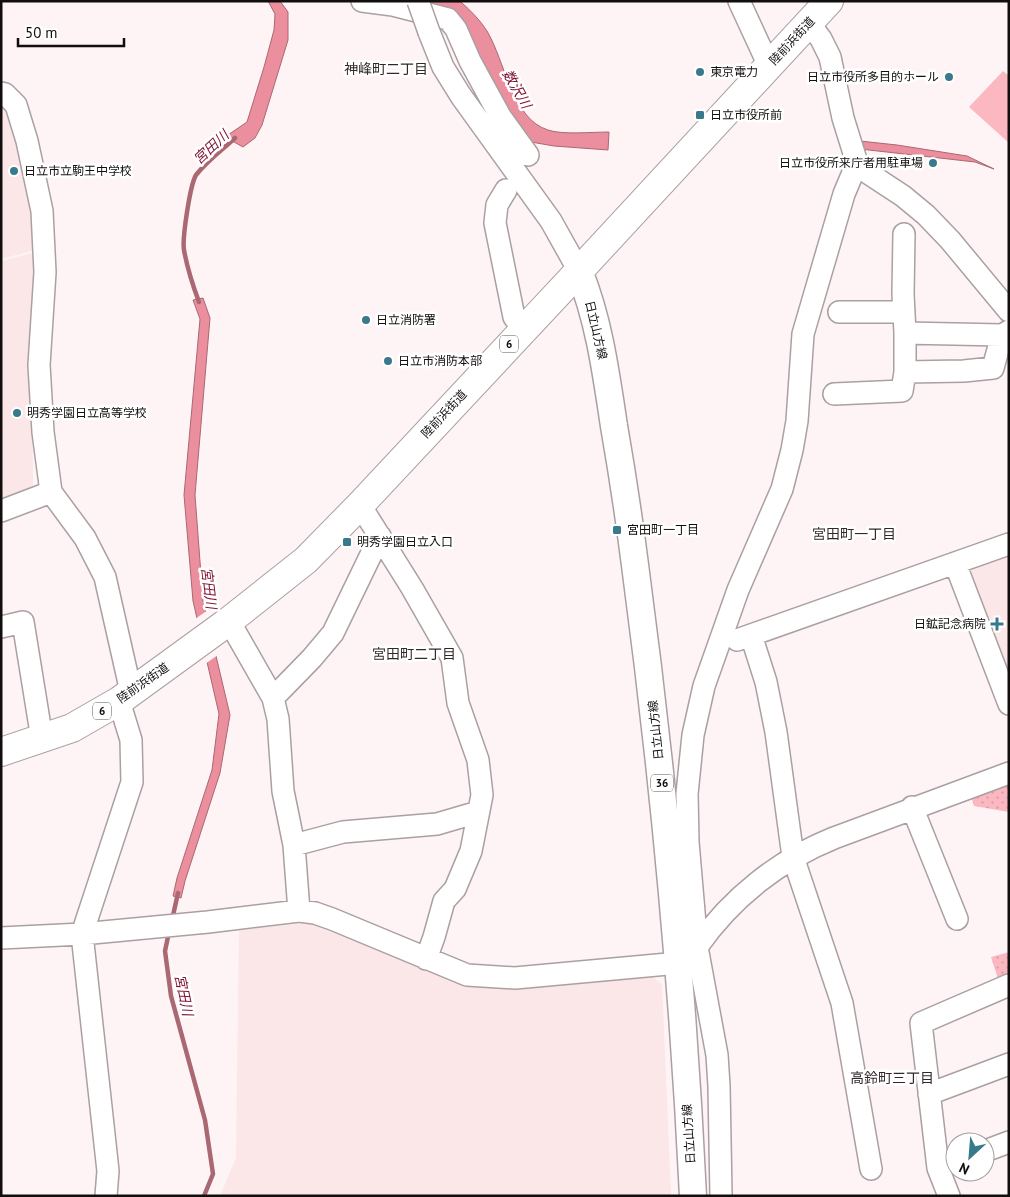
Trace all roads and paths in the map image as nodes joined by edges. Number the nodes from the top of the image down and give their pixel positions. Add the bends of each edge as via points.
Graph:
1 (362, 1) edge
2 (418, 1) edge
3 (739, 1) edge
4 (829, 1) edge
5 (809, 23) junction
6 (768, 66) junction
7 (1, 93) edge
8 (528, 155) dead end
9 (857, 163) junction
10 (506, 190) dead end
11 (904, 234) dead end
12 (579, 271) junction
13 (1009, 311) edge
14 (839, 312) dead end
15 (904, 312) junction
16 (523, 329) junction
17 (906, 333) junction
18 (1005, 333) edge
19 (904, 372) junction
20 (834, 394) dead end
21 (52, 492) junction
22 (360, 505) junction
23 (1, 511) edge
24 (380, 536) junction
25 (1009, 544) edge
26 (956, 563) junction
27 (226, 624) junction
28 (1, 627) edge
29 (751, 635) junction
30 (718, 646) junction
31 (125, 697) junction
32 (273, 698) junction
33 (1009, 704) edge
34 (42, 740) junction
35 (1, 752) edge
36 (1009, 773) edge
37 (912, 807) junction
38 (478, 812) junction
39 (294, 845) junction
40 (793, 857) junction
41 (299, 911) junction
42 (957, 919) dead end
43 (82, 934) junction
44 (1, 938) edge
45 (688, 955) junction
46 (426, 958) junction
47 (1009, 985) edge
48 (1009, 1064) edge
49 (929, 1094) junction
50 (689, 1138) junction
51 (720, 1138) junction
52 (1009, 1142) edge
53 (995, 1147) edge
54 (945, 1157) edge
55 (871, 1169) dead end
56 (948, 1182) edge
57 (106, 1196) edge
58 (693, 1196) edge
59 (722, 1196) edge
60 (949, 1196) edge

1 - 8 street via 448,19 500,116
2 - 12 street, bridge via 443,67 551,222
3 - 6 street
4 - 5 highway, 陸前浜街道 / 6
5 - 6 highway, 陸前浜街道 / 6
5 - 9 street via 830,57
6 - 12 highway, 陸前浜街道 / 6
7 - 21 street via 16,105 42,212 45,272 38,365
9 - 13 street via 926,215
9 - 30 street via 844,194 803,334 797,421 788,472
10 - 16 street via 497,205 495,223 514,317
11 - 15 street
12 - 16 highway, 陸前浜街道 / 6
12 - 45 main road, 日立山方線 / 36 via 594,314 631,530
14 - 15 street
15 - 17 street
16 - 22 highway, 陸前浜街道 / 6
17 - 18 street
17 - 19 street
18 - 19 street via 994,368
19 - 20 street via 902,390
21 - 23 street
21 - 31 street via 84,538 105,577
22 - 24 street
22 - 27 highway, 陸前浜街道 / 6 via 306,560
24 - 32 street via 333,633
24 - 38 street via 452,658 458,703 478,760 482,795
25 - 26 street
26 - 29 street
26 - 33 street
27 - 31 highway, 陸前浜街道 / 6
27 - 32 street
28 - 34 street via 23,622
29 - 30 street
29 - 40 street via 766,682 776,732
30 - 45 street via 694,727 687,794
31 - 34 highway, 陸前浜街道 / 6 via 72,728
31 - 43 street via 132,782
32 - 39 street via 278,719 283,791
34 - 35 highway, 陸前浜街道 / 6
36 - 37 street
37 - 40 street via 812,846
37 - 42 street
38 - 39 street via 436,824 342,832
38 - 46 street via 470,851 455,889 444,901
39 - 41 street
40 - 45 street via 726,910
40 - 55 street via 842,1003
41 - 43 street
41 - 46 street via 332,919
43 - 44 street
43 - 57 street via 108,1171
45 - 46 street via 515,978 467,976
45 - 50 main road, 日立山方線 / 36
45 - 51 street via 717,1055
47 - 49 street via 921,1023
48 - 49 street
49 - 54 street
50 - 51 street
50 - 58 main road, 日立山方線 / 36
51 - 59 street
52 - 53 street
56 - 60 street

